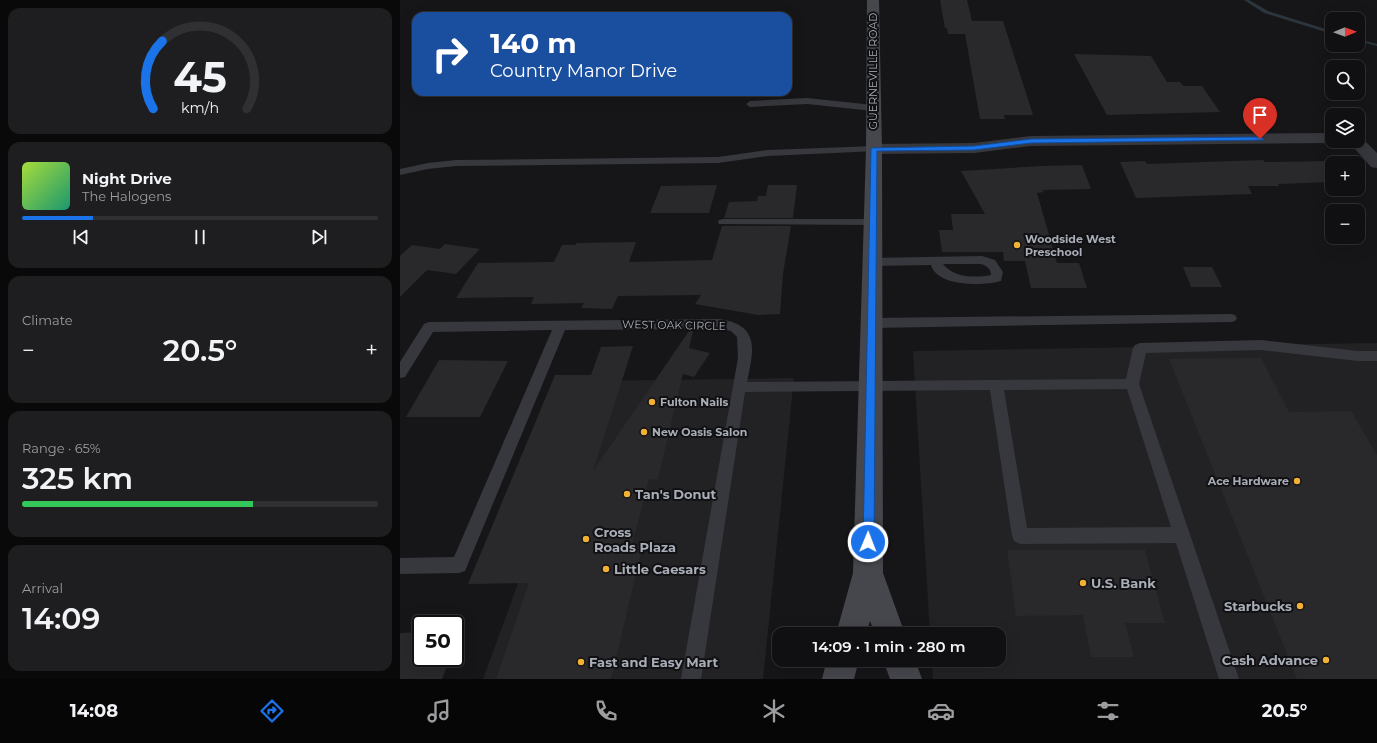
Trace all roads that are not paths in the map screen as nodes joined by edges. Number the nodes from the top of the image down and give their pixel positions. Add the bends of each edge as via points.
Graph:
1 (873, 0) edge
2 (750, 104) dead end
3 (873, 108) junction
4 (1325, 138) edge
5 (1365, 138) edge
6 (1377, 138) edge
7 (1363, 148) edge
8 (874, 149) junction
9 (1377, 163) edge
10 (400, 172) edge
11 (723, 222) dead end
12 (873, 222) junction
13 (936, 261) dead end
14 (872, 262) junction
15 (1231, 318) dead end
16 (871, 323) junction
17 (561, 325) junction
18 (1377, 356) edge
19 (402, 367) edge
20 (1132, 384) junction
21 (871, 385) junction
22 (996, 385) junction
23 (740, 387) junction
24 (1181, 535) junction
25 (400, 566) edge
26 (868, 573) junction
27 (853, 627) edge
28 (887, 627) edge
29 (841, 667) edge
30 (902, 667) edge
31 (691, 679) edge
32 (838, 679) edge
33 (906, 679) edge
34 (1229, 679) edge

1 - 3 main road, GUERNEVILLE ROAD
2 - 3 lane via 807,101
3 - 8 main road, GUERNEVILLE ROAD
4 - 8 street via 1031,141 974,148
5 - 6 street
7 - 9 street
8 - 10 lane via 768,153 718,160 456,163
8 - 12 main road, GUERNEVILLE ROAD
11 - 12 lane
12 - 14 main road, GUERNEVILLE ROAD
13 - 14 lane
14 - 16 main road, GUERNEVILLE ROAD
15 - 16 lane
16 - 21 main road, GUERNEVILLE ROAD
17 - 19 lane, WEST OAK CIRCLE via 429,327
17 - 23 lane, WEST OAK CIRCLE via 731,326 741,332 746,341
17 - 25 lane via 458,565
18 - 20 lane via 1261,345 1140,348
20 - 22 lane
20 - 24 lane
21 - 22 lane
21 - 23 lane
21 - 26 main road, GUERNEVILLE ROAD
22 - 24 lane via 1020,536
23 - 31 lane
24 - 34 lane
26 - 27 main road, GUERNEVILLE ROAD
26 - 28 main road, GUERNEVILLE ROAD
29 - 32 main road
30 - 33 main road

